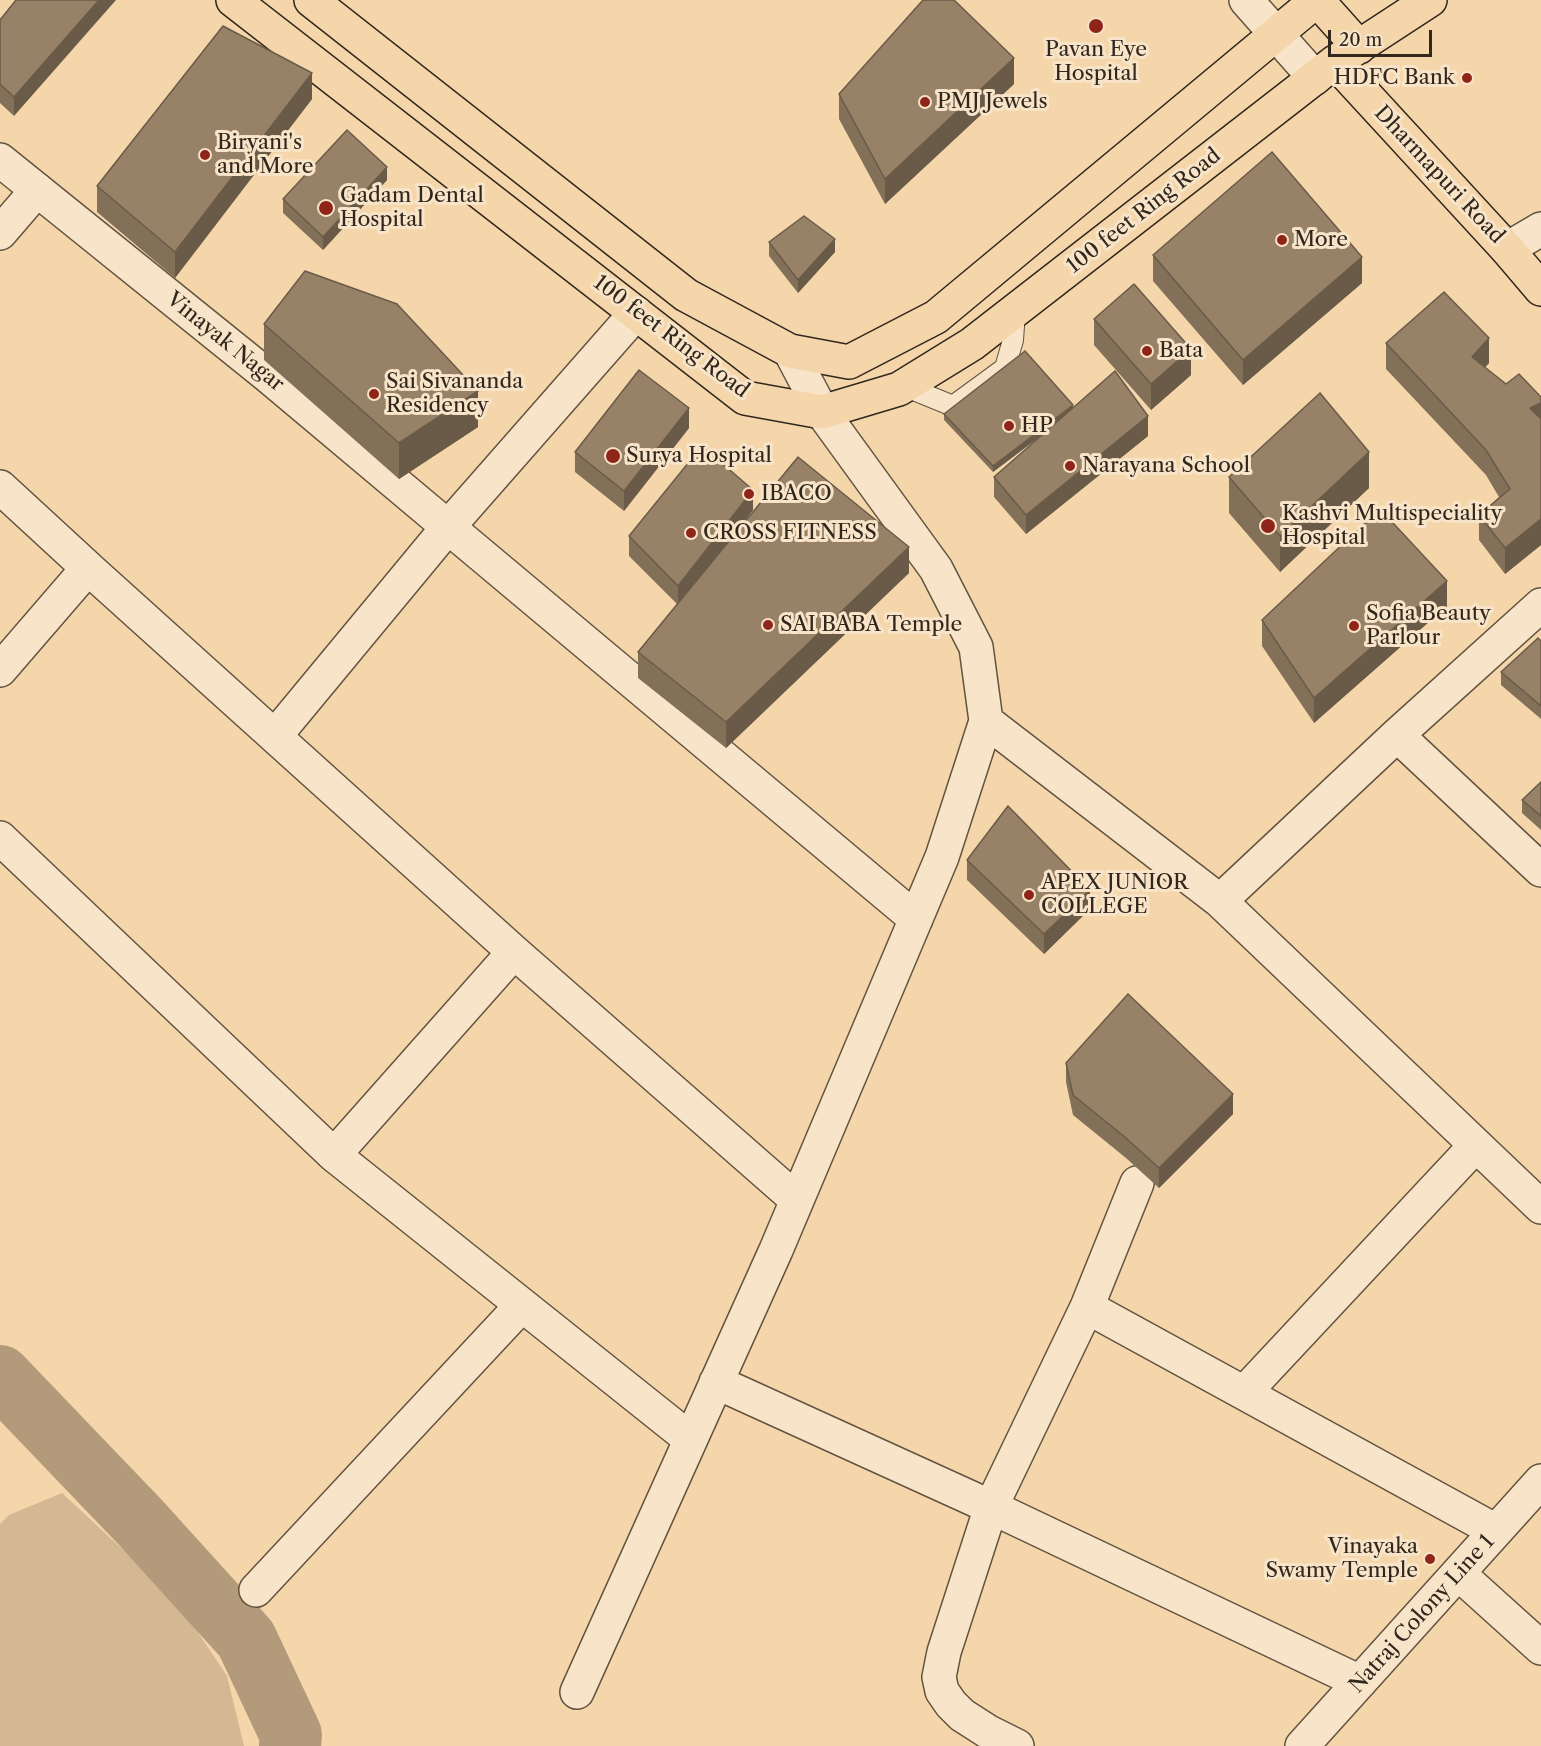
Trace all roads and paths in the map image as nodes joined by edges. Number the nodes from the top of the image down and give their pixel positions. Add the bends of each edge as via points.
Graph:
1 (233, 0) edge
2 (311, 0) edge
3 (1246, 0) edge
4 (1317, 0) edge
5 (1430, 0) edge
6 (1276, 35) junction
7 (1336, 63) junction
8 (0, 160) edge
9 (37, 190) junction
10 (1541, 229) edge
11 (0, 233) edge
12 (1507, 249) junction
13 (1541, 289) edge
14 (636, 313) junction
15 (790, 351) junction
16 (822, 412) junction
17 (0, 487) edge
18 (448, 527) junction
19 (88, 568) junction
20 (1541, 605) edge
21 (0, 670) edge
22 (986, 722) junction
23 (1397, 735) junction
24 (275, 736) junction
25 (0, 838) edge
26 (1541, 870) edge
27 (1220, 902) junction
28 (916, 919) junction
29 (514, 952) junction
30 (1476, 1145) junction
31 (334, 1155) junction
32 (1137, 1183) dead end
33 (797, 1200) junction
34 (1541, 1207) edge
35 (522, 1305) junction
36 (1087, 1307) junction
37 (716, 1382) junction
38 (1244, 1393) junction
39 (690, 1439) junction
40 (1541, 1481) edge
41 (992, 1507) junction
42 (1496, 1531) junction
43 (1459, 1574) junction
44 (256, 1590) dead end
45 (1541, 1648) edge
46 (1360, 1682) junction
47 (577, 1692) dead end
48 (1017, 1746) edge
49 (1302, 1746) edge

1 - 14 main road, 100 feet Ring Road
2 - 15 main road, 100 feet Ring Road via 686,295
3 - 6 street
4 - 6 main road, 100 feet Ring Road
4 - 7 main road, Dharmapuri Road
5 - 7 main road, 100 feet Ring Road
6 - 7 street
6 - 15 main road, 100 feet Ring Road via 936,317 849,362
7 - 12 main road, Dharmapuri Road
7 - 16 main road, 100 feet Ring Road via 972,344 899,389
8 - 9 street, Vinayak Nagar
9 - 11 street
9 - 18 street, Vinayak Nagar
10 - 12 street
12 - 13 main road, Dharmapuri Road
14 - 16 main road, 100 feet Ring Road via 745,398
14 - 18 street
15 - 16 street
16 - 22 street via 936,569 976,647
17 - 19 street
18 - 24 street
18 - 28 street, Vinayak Nagar
19 - 21 street
19 - 24 street
20 - 23 street
22 - 27 street
22 - 28 street via 942,857
23 - 26 street
23 - 27 street
24 - 29 street
25 - 31 street
27 - 30 street
28 - 33 street
29 - 31 street
29 - 33 street
30 - 34 street
30 - 38 street
31 - 35 street
32 - 36 street
33 - 37 street
35 - 39 street
35 - 44 street
36 - 38 street
36 - 41 street
37 - 39 street
37 - 41 street
38 - 42 street
39 - 47 street
40 - 42 street, Natraj Colony Line 1
41 - 46 street
41 - 48 street via 939,1677 942,1691 962,1715
42 - 43 street, Natraj Colony Line 1
43 - 45 street
43 - 46 street, Natraj Colony Line 1
46 - 49 street, Natraj Colony Line 1

